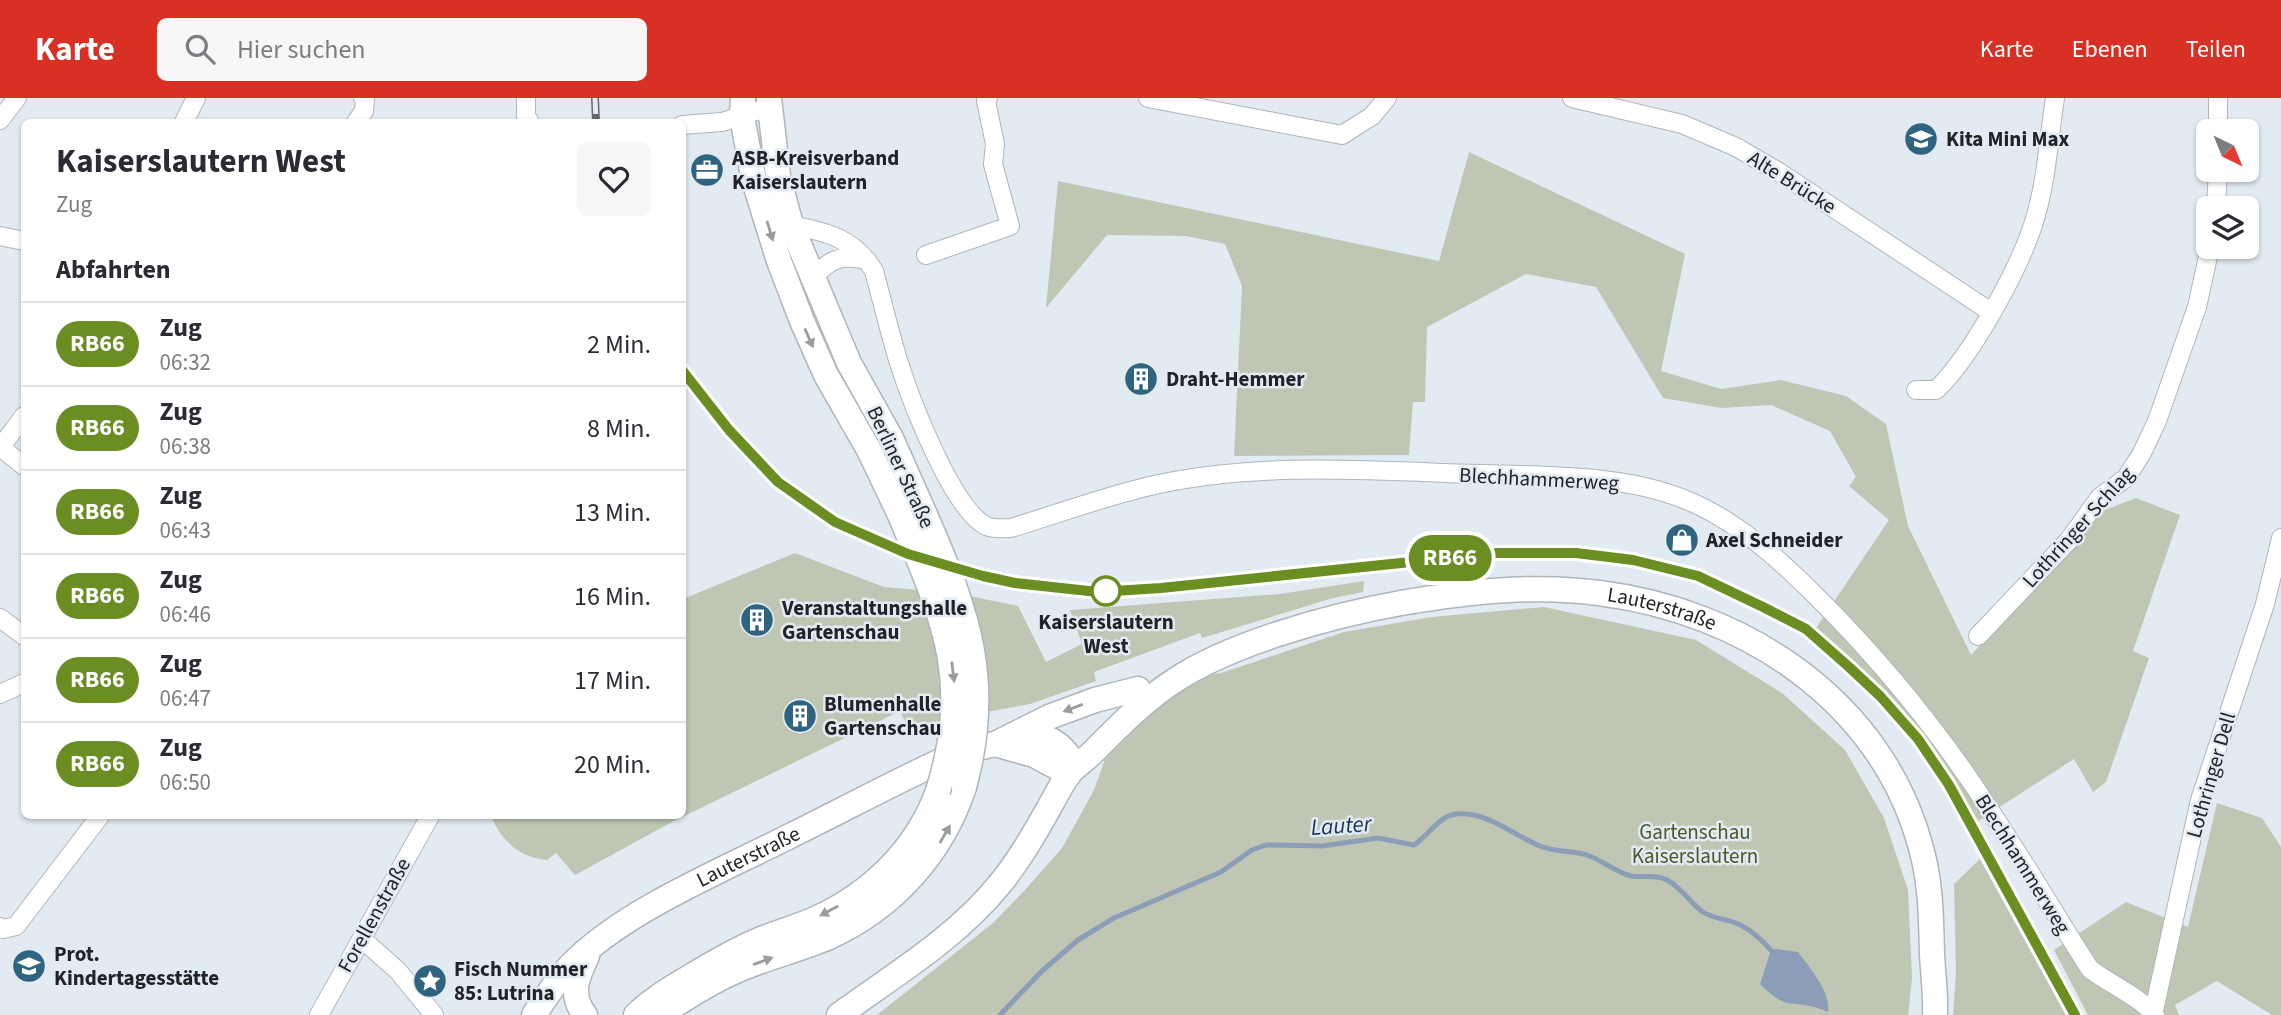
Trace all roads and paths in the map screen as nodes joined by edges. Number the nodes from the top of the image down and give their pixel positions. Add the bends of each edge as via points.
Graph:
1 (16, 98) edge
2 (196, 98) edge
3 (363, 98) edge
4 (526, 98) edge
5 (988, 98) edge
6 (1148, 98) edge
7 (1387, 98) edge
8 (1572, 98) edge
9 (2054, 98) edge
10 (2218, 98) edge
11 (769, 102) edge
12 (1613, 103) edge
13 (743, 108) edge
14 (186, 119) edge
15 (358, 119) edge
16 (528, 119) edge
17 (2218, 119) edge
18 (0, 120) edge
19 (686, 125) edge
20 (791, 225) junction
21 (0, 236) edge
22 (21, 240) edge
23 (926, 255) dead end
24 (2207, 259) edge
25 (867, 260) junction
26 (812, 278) junction
27 (1991, 312) junction
28 (1916, 390) dead end
29 (21, 420) edge
30 (0, 447) edge
31 (21, 464) edge
32 (2281, 538) edge
33 (0, 618) edge
34 (21, 634) edge
35 (1978, 636) dead end
36 (1196, 667) junction
37 (21, 684) edge
38 (1138, 689) junction
39 (0, 694) edge
40 (1003, 739) junction
41 (1070, 767) junction
42 (98, 819) edge
43 (428, 819) edge
44 (0, 927) edge
45 (362, 939) junction
46 (590, 949) junction
47 (1932, 954) junction
48 (642, 1013) edge
49 (2154, 1014) edge
50 (319, 1015) edge
51 (434, 1015) edge
52 (534, 1015) edge
53 (585, 1015) edge
54 (839, 1015) edge
55 (1923, 1015) edge
56 (1935, 1015) edge

1 - 18 street
2 - 14 street
3 - 15 street via 365,111
4 - 16 street
5 - 23 street via 995,144 993,164 1010,226
6 - 7 street via 1342,135 1371,116
8 - 12 street, Alte Brücke
9 - 27 street via 2036,214
10 - 17 street
11 - 13 street
11 - 20 main road, Berliner Straße via 778,176
12 - 27 street, Alte Brücke via 1736,147
13 - 19 street via 722,122
13 -> 48 main road, Berliner Straße, bridge via 754,181 802,321 825,375 900,515 941,619 954,678 953,730 931,810 896,860 863,891 814,919 734,952 678,984
20 - 25 street via 852,244
20 - 26 main road, Berliner Straße
21 - 22 street
24 - 35 street, Lothringer Schlag via 2196,307 2142,453 2126,478 2099,497 2069,540
25 - 26 street via 850,256 835,260
25 - 49 street, Blechhammerweg via 899,361 936,452 963,505 989,527 1011,528 1150,486 1246,472 1343,469 1636,485 1688,500 1742,531 1850,629 1903,692 1995,817 2090,969
48 -> 26 main road, Berliner Straße, bridge via 827,937 873,912 906,884 953,820 975,741 975,664 961,603 891,438 849,363
27 - 28 street via 1952,375 1936,390
29 - 30 street
30 - 31 street
32 - 49 street, Lothringer Dell via 2265,604 2200,800
33 - 34 street
36 - 38 main road, Lauterstraße
36 - 41 main road, Lauterstraße via 1141,705
36 - 47 main road, Lauterstraße via 1332,619 1488,591 1598,593 1665,605 1708,620 1808,677 1845,711 1877,750 1904,800 1921,848 1931,904
37 - 39 street
38 -> 40 main road via 1049,717
38 - 41 main road, Lauterstraße via 1081,743
40 - 41 main road, Lauterstraße via 1044,736 1056,743
40 - 46 main road, Lauterstraße via 944,759 691,886
41 - 54 main road, Lauterstraße via 1021,855 985,901 955,929
42 - 44 street via 16,926
43 - 45 street, Forellenstraße
45 - 50 street, Forellenstraße
45 - 51 street via 398,971
46 - 52 main road, Lauterstraße via 554,985
46 - 53 main road via 575,983 576,998
47 - 55 main road, Lauterstraße
47 - 56 main road, Lauterstraße

